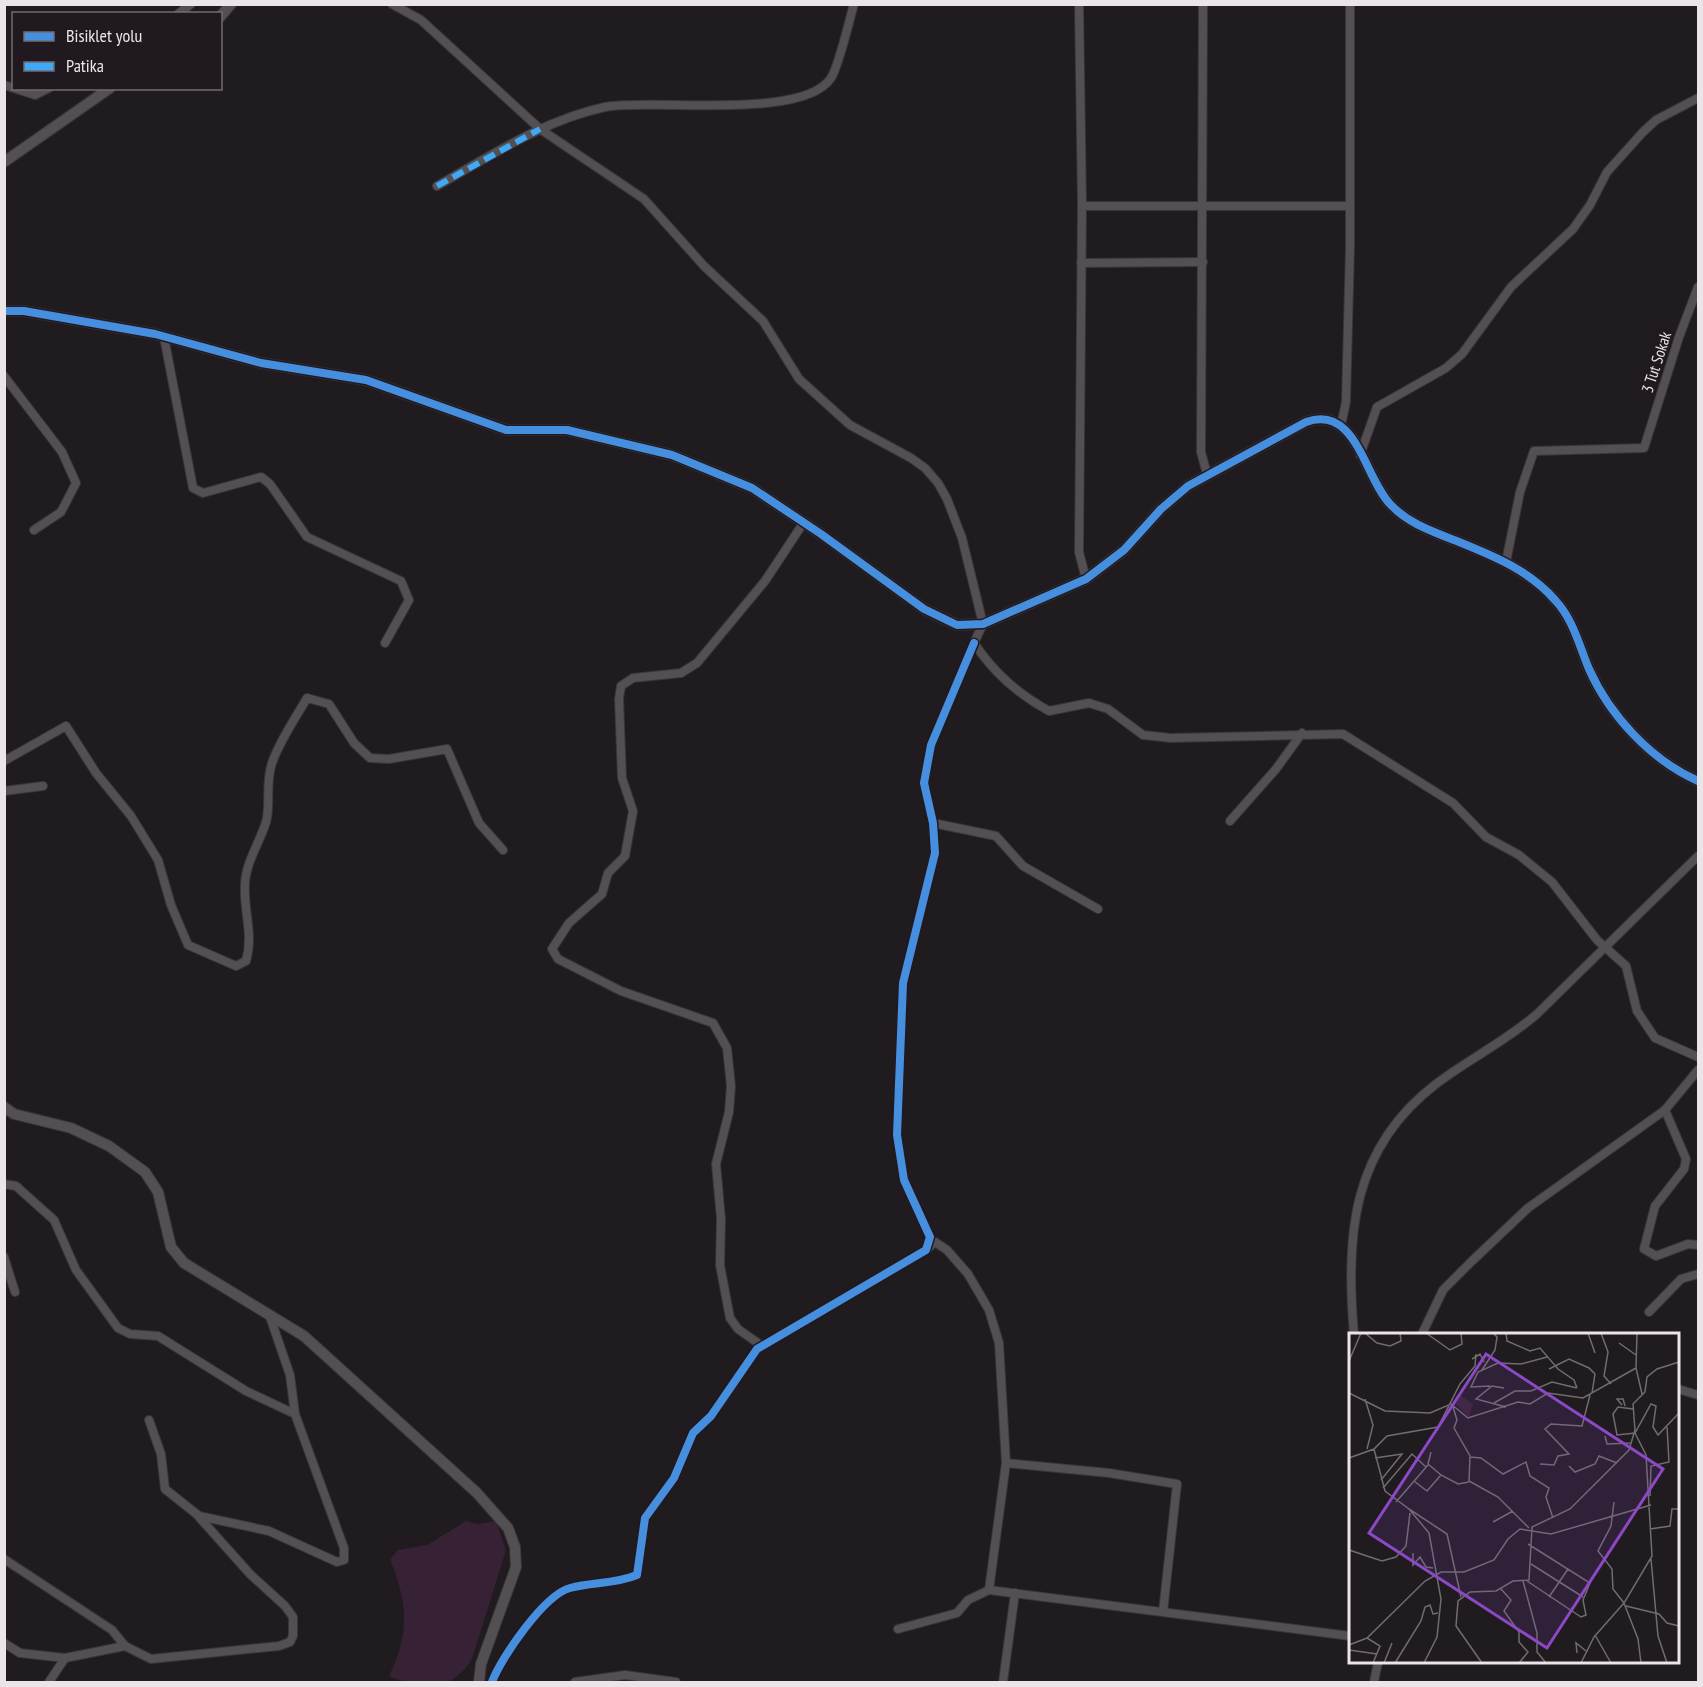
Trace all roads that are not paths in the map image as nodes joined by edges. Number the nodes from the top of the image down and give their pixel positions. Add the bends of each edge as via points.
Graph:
1 (392, 4) edge
2 (854, 4) edge
3 (1079, 4) edge
4 (1203, 4) edge
5 (1350, 4) edge
6 (18, 90) edge
7 (46, 90) edge
8 (107, 90) edge
9 (1698, 98) edge
10 (540, 129) junction
11 (4, 162) edge
12 (437, 186) dead end
13 (1082, 206) junction
14 (1204, 206) junction
15 (1350, 206) junction
16 (1203, 262) junction
17 (1081, 263) junction
18 (1698, 287) edge
19 (4, 311) edge
20 (164, 337) junction
21 (4, 376) edge
22 (1341, 425) junction
23 (1360, 454) junction
24 (1207, 474) junction
25 (804, 522) junction
26 (34, 530) dead end
27 (1506, 562) junction
28 (1086, 579) junction
29 (983, 624) junction
30 (385, 643) dead end
31 (974, 643) junction
32 (1302, 734) junction
33 (4, 761) edge
34 (1698, 780) edge
35 (43, 786) dead end
36 (4, 791) edge
37 (1230, 821) dead end
38 (933, 823) junction
39 (503, 850) dead end
40 (1698, 856) edge
41 (1098, 909) dead end
42 (1606, 947) junction
43 (1698, 1057) edge
44 (1698, 1070) edge
45 (4, 1107) edge
46 (1665, 1110) junction
47 (4, 1184) edge
48 (1698, 1245) edge
49 (926, 1250) junction
50 (4, 1257) edge
51 (1698, 1274) edge
52 (15, 1292) dead end
53 (1649, 1312) dead end
54 (269, 1313) junction
55 (1354, 1333) edge
56 (1423, 1333) edge
57 (762, 1346) junction
58 (1679, 1390) edge
59 (1698, 1395) edge
60 (295, 1414) junction
61 (149, 1420) dead end
62 (1006, 1463) junction
63 (199, 1516) junction
64 (4, 1559) edge
65 (989, 1590) junction
66 (1015, 1593) junction
67 (1163, 1612) junction
68 (898, 1629) dead end
69 (1349, 1636) edge
70 (4, 1643) edge
71 (124, 1646) junction
72 (65, 1658) junction
73 (1378, 1663) edge
74 (49, 1683) edge
75 (479, 1683) edge
76 (492, 1683) edge
77 (575, 1683) edge
78 (676, 1683) edge
79 (1004, 1683) edge
80 (1374, 1683) edge

1 - 10 street via 421,20
2 - 10 street via 831,79 797,98 743,106 606,107
3 - 13 street
4 - 14 street
5 - 15 street
6 - 7 street via 35,96
8 - 11 street
9 - 23 street via 1656,120 1643,132 1607,172 1573,229 1511,287 1462,354 1446,368 1377,407
10 - 12 street
10 - 29 street via 644,199 704,266 763,321 799,380 839,417 862,434 911,458 931,476 956,519
13 - 14 street
13 - 17 street
14 - 15 street
14 - 16 street
15 - 22 street via 1346,402
16 - 17 street
16 - 24 street via 1201,452
17 - 28 street via 1079,552
18 - 27 street, 3 Tut Sokak via 1644,448 1534,451 1520,492
19 - 20 street via 24,311
20 - 25 street via 261,363 366,380 506,430 567,430 672,455 752,488
20 - 30 street via 193,488 203,493 261,477 307,537 401,581 409,600
21 - 26 street via 62,452 76,483 61,512
22 - 23 street
22 - 24 street via 1325,418 1306,422
23 - 27 street via 1379,491 1403,516 1420,527
24 - 28 street via 1161,509 1112,561
25 - 29 street via 924,609 957,625
25 - 57 street via 765,581 697,663 681,673 633,678 621,686 622,778 633,811 626,856 608,873 602,894 569,923 552,949 558,959 621,991 714,1023 727,1048 731,1086 716,1164 720,1265 730,1318 738,1329
27 - 34 street via 1528,574 1557,601 1617,716 1663,760
28 - 29 street
29 - 31 street
31 - 32 street via 998,674 1022,696 1049,711 1089,703 1108,709 1143,735 1171,738
31 - 38 street via 931,745 924,783
32 - 37 street
32 - 42 street via 1342,734 1453,803 1486,837 1519,855 1551,882
33 - 39 street via 66,726 158,860 188,945 236,966 246,961 249,952 245,883 267,820 266,797 272,764 306,698 329,704 354,743 370,758 389,759 447,749 480,822
35 - 36 street
38 - 41 street via 996,836 1023,866
38 - 49 street via 935,853 903,983 897,1135 904,1180 930,1237
40 - 42 street
42 - 43 street via 1626,966 1637,1011 1655,1038
42 - 55 street via 1524,1025 1426,1092 1387,1135 1367,1174 1353,1223 1349,1258
44 - 46 street
45 - 54 street via 14,1114 71,1128 109,1146 145,1172 158,1192 171,1247 184,1263
46 - 48 street via 1686,1159 1684,1169 1655,1206 1644,1250 1656,1256 1688,1244
46 - 56 street via 1527,1208 1443,1290
47 - 60 street via 16,1186 54,1220 76,1270 118,1328 130,1334 158,1336 246,1391
49 - 57 street
49 - 62 street via 935,1242 947,1250 968,1274 989,1311 999,1343
50 - 52 street
51 - 53 street via 1681,1279
54 - 60 street via 290,1375
54 - 75 street via 327,1356 477,1493 508,1528 515,1547 516,1567 481,1664
57 - 76 street via 711,1416 693,1432 674,1478 645,1518 638,1575 624,1581 568,1588 542,1608 505,1656
58 - 59 street
60 - 63 street via 344,1548 344,1560 337,1562 269,1531
61 - 63 street via 161,1454 165,1489
62 - 65 street
62 - 67 street via 1177,1484
63 - 71 street via 293,1617 290,1642 151,1659
64 - 71 street via 112,1630
65 - 66 street
65 - 68 street via 968,1600 957,1613
66 - 67 street
66 - 79 street
67 - 69 street
70 - 72 street via 20,1653
71 - 72 street
72 - 74 street
73 - 80 street
77 - 78 street via 625,1675

